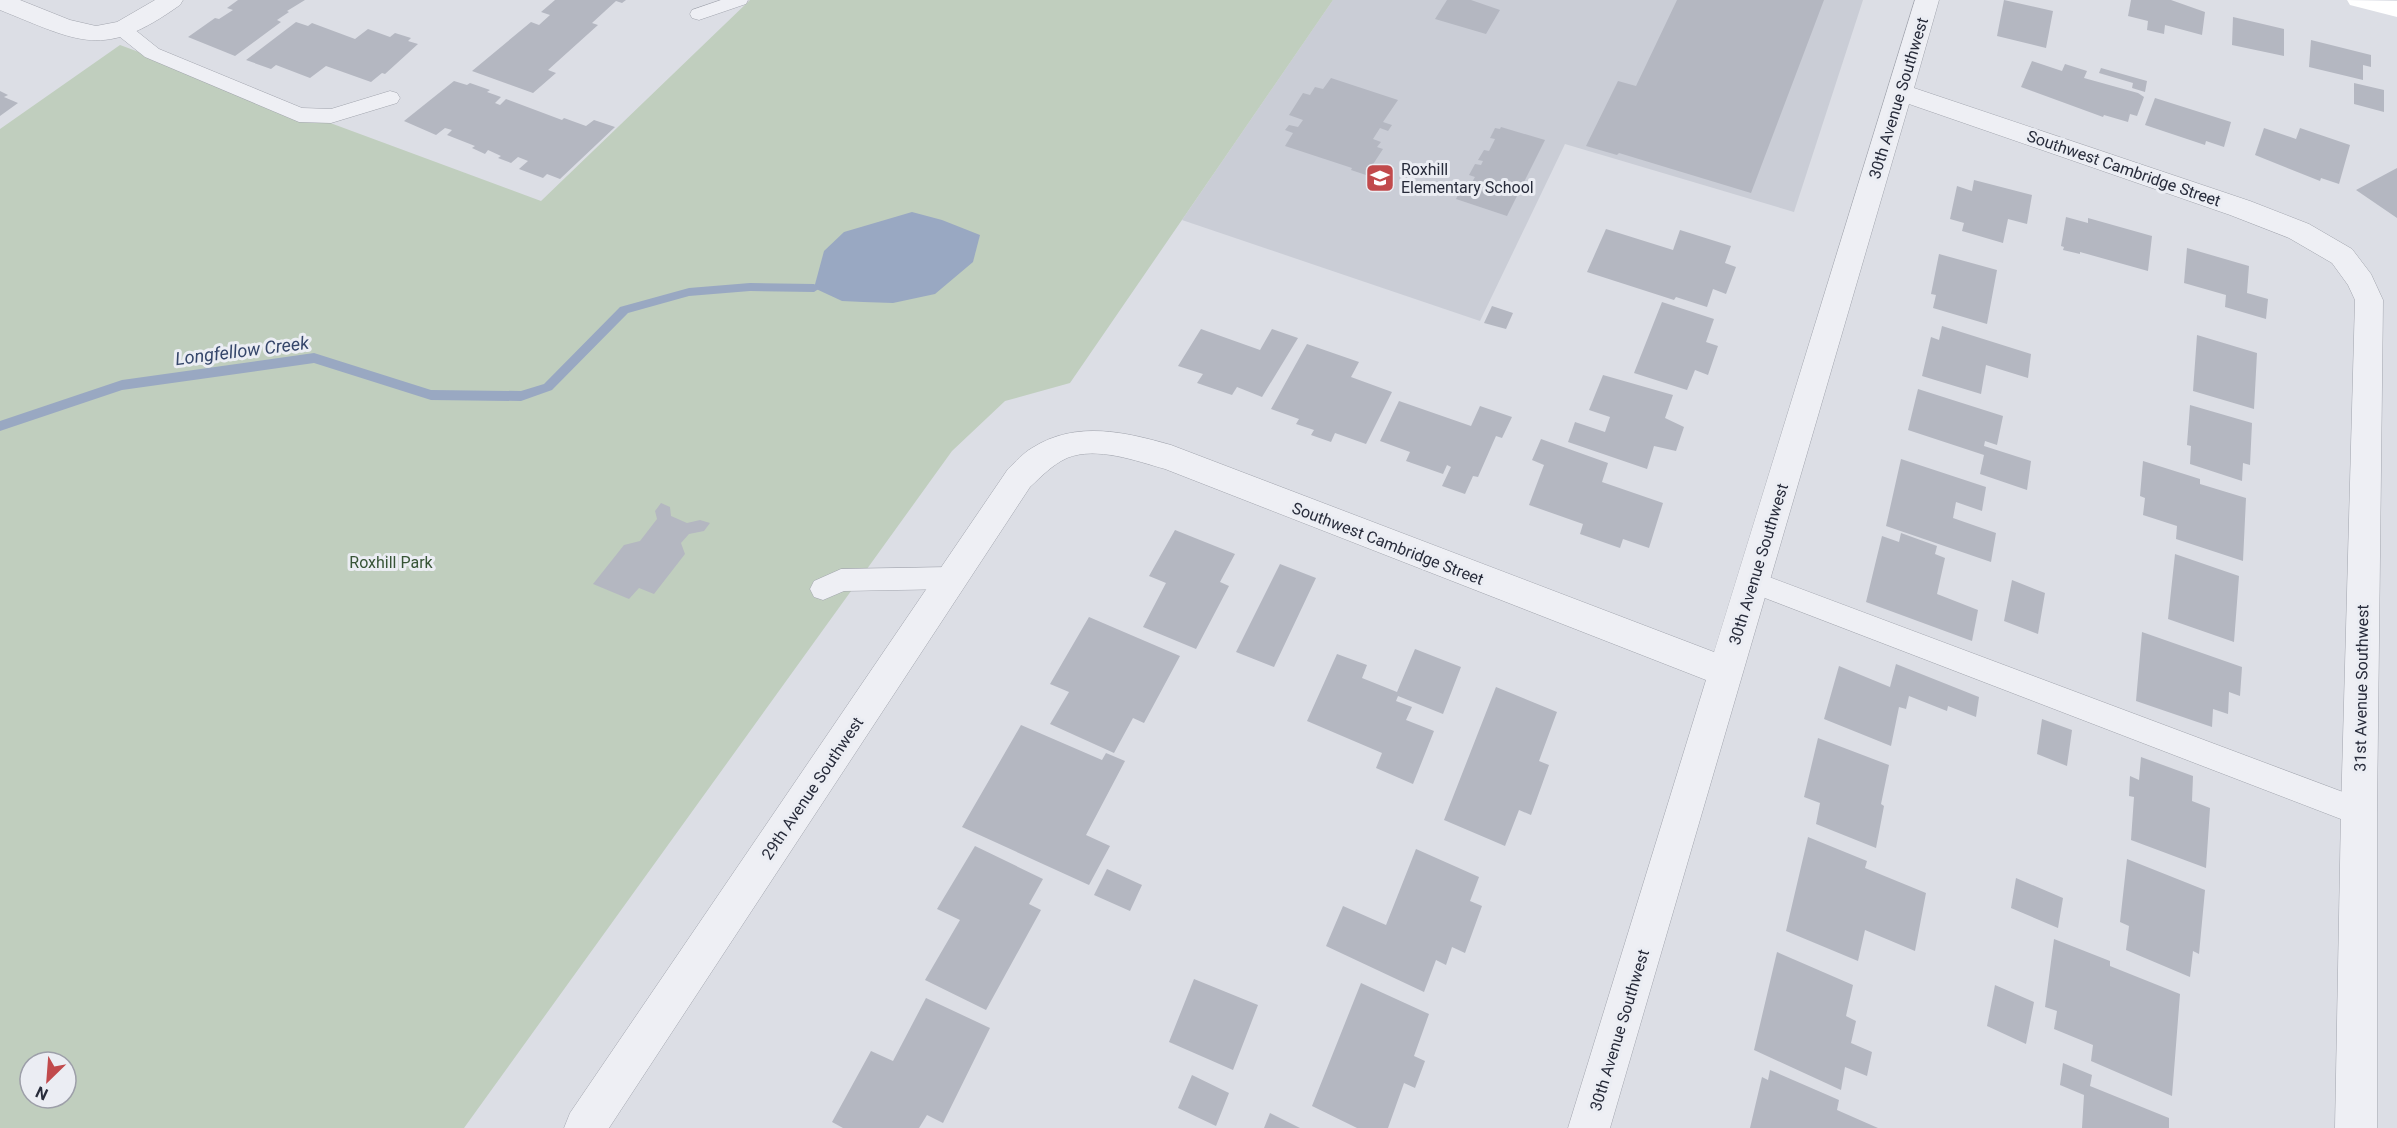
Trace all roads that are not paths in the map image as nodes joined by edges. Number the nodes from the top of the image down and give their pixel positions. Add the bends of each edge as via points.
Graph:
1 (171, 0) edge
2 (740, 0) edge
3 (1927, 0) edge
4 (2359, 0) edge
5 (0, 1) edge
6 (2397, 9) edge
7 (699, 14) dead end
8 (122, 29) junction
9 (1900, 92) junction
10 (390, 98) dead end
11 (2342, 256) joint
12 (1046, 455) joint
13 (952, 578) junction
14 (1753, 582) junction
15 (823, 589) dead end
16 (1726, 672) junction
17 (2359, 812) junction
18 (585, 1128) edge
19 (1589, 1128) edge
20 (2356, 1128) edge

1 - 8 street
2 - 7 lane
3 - 9 street, 30th Avenue Southwest
4 - 6 main road
5 - 8 street via 74,29 96,34
8 - 10 lane via 152,53 299,115 331,116
9 - 11 street, Southwest Cambridge Street via 2240,208 2300,231
9 - 14 street, 30th Avenue Southwest
11 - 17 street, 31st Avenue Southwest via 2361,281 2369,300
12 - 13 street, 29th Avenue Southwest via 1019,478
12 - 16 street, Southwest Cambridge Street via 1079,443 1098,443 1120,444 1171,459
13 - 15 lane via 841,580
13 - 18 street, 29th Avenue Southwest
14 - 16 street, 30th Avenue Southwest
14 - 17 lane
16 - 19 street, 30th Avenue Southwest
17 - 20 street, 31st Avenue Southwest

